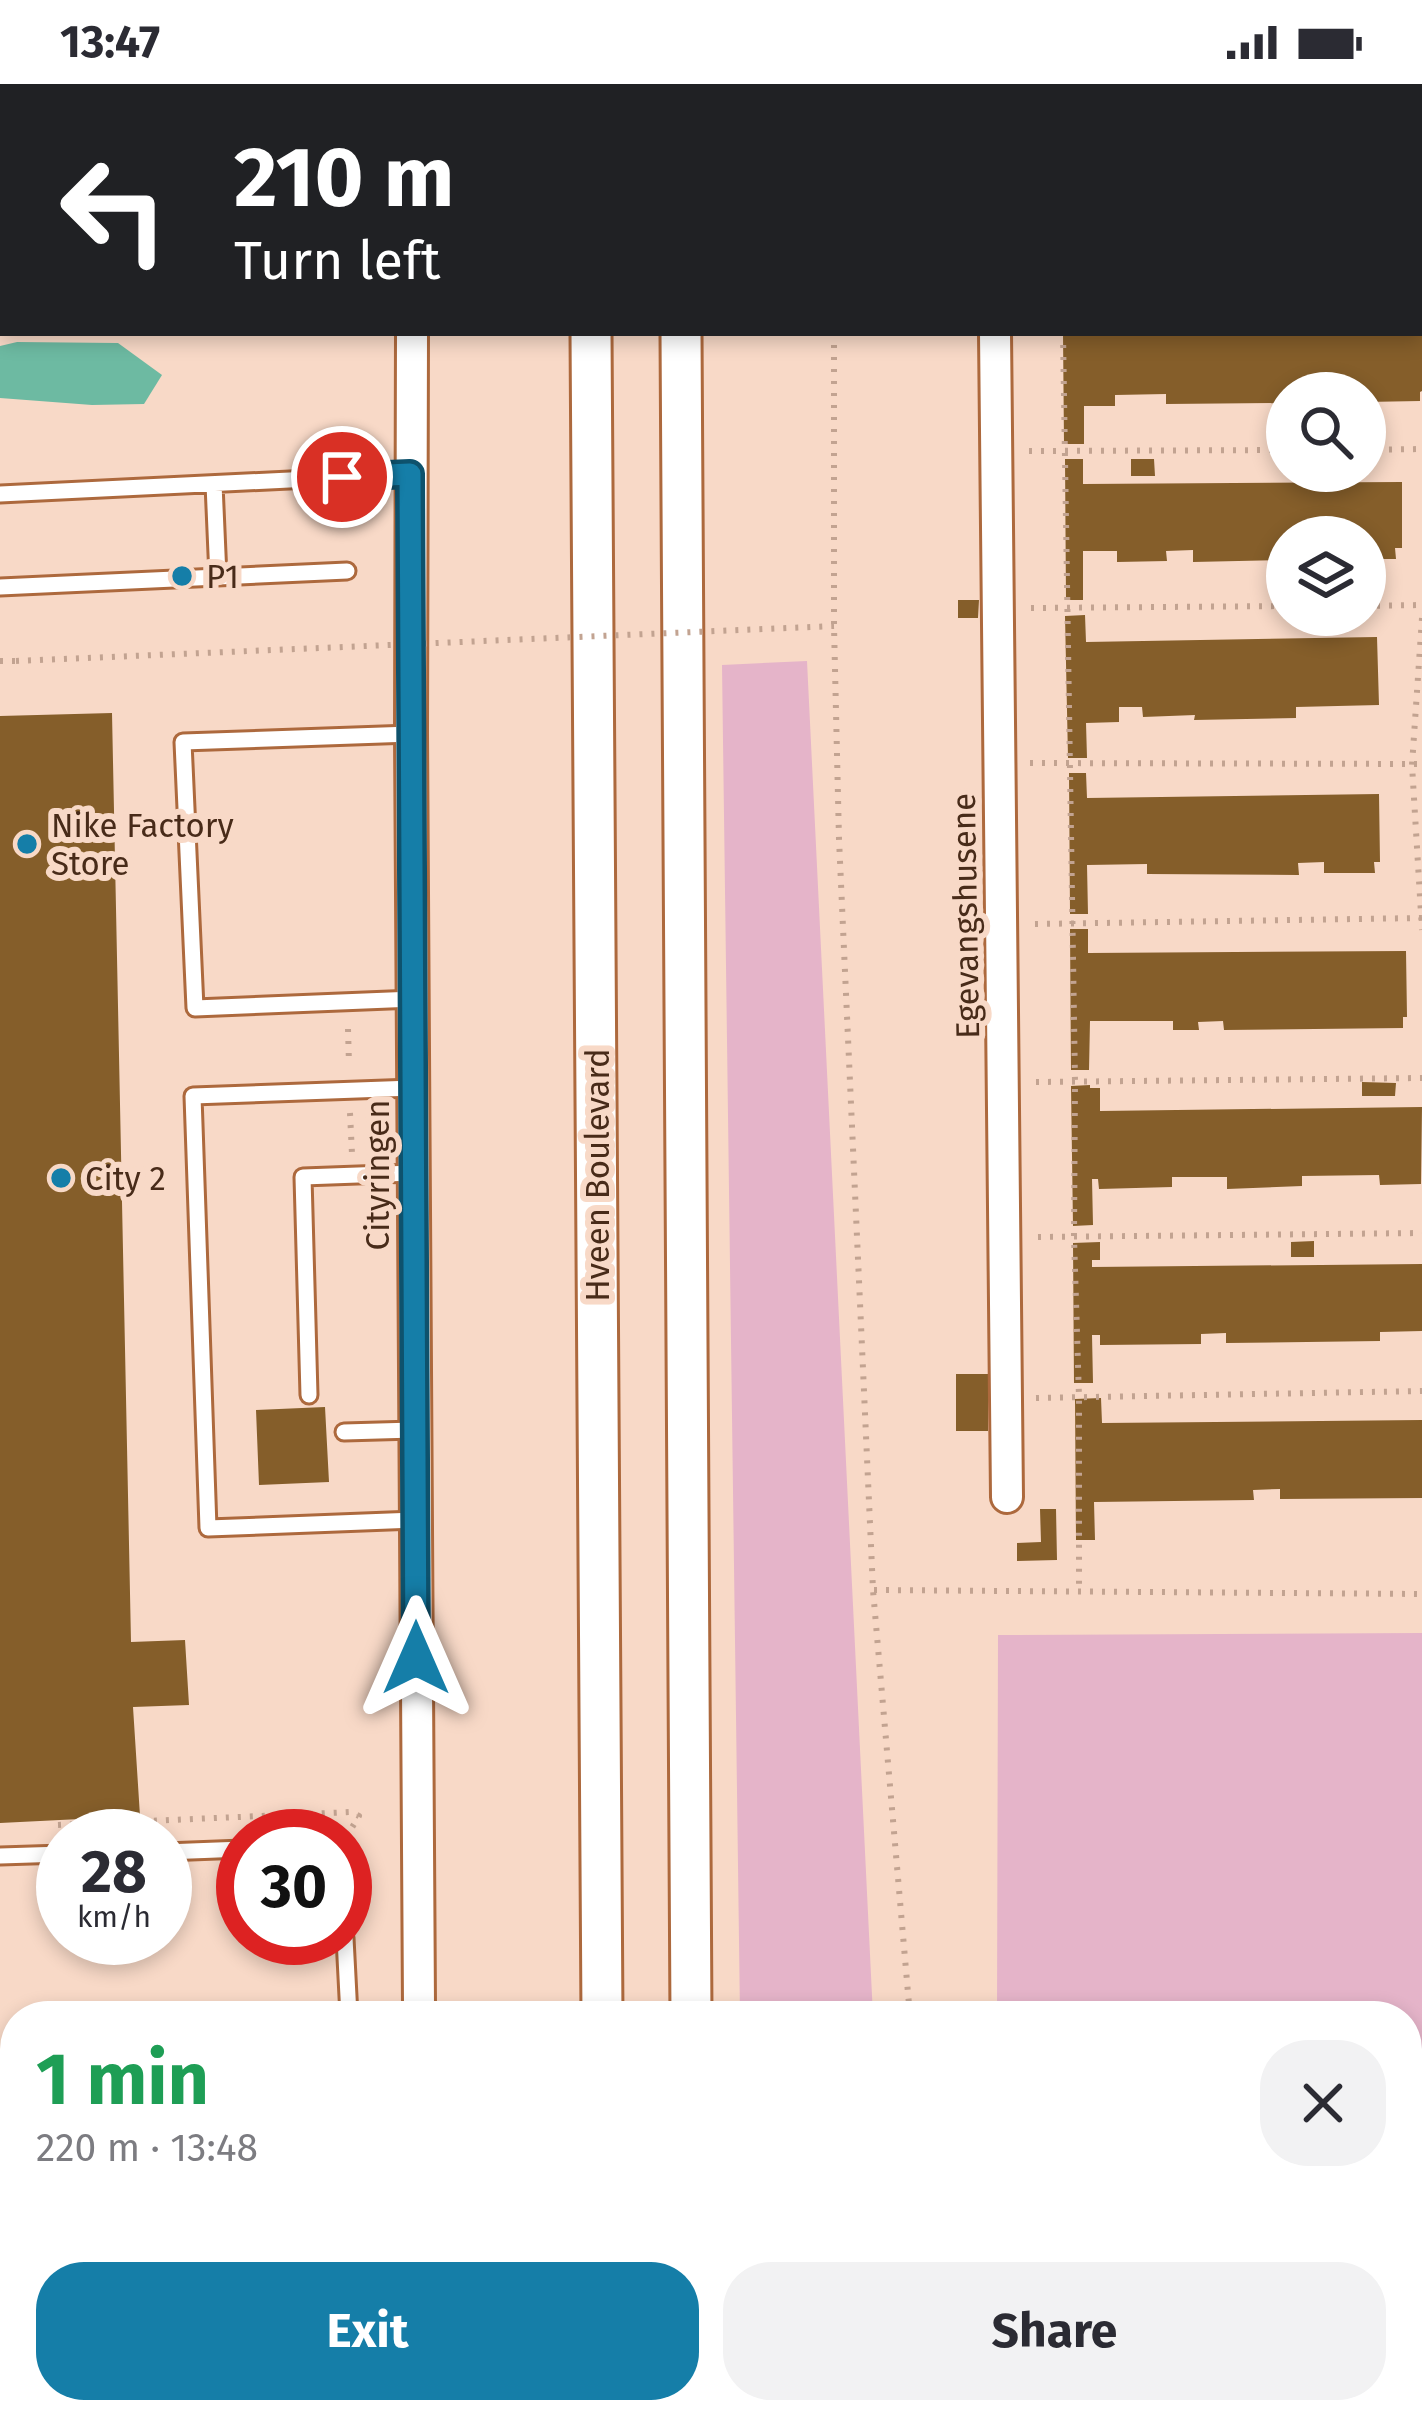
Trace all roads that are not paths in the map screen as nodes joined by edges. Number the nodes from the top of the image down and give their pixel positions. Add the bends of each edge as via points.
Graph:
1 (412, 336) edge
2 (591, 336) edge
3 (681, 336) edge
4 (995, 336) edge
5 (410, 474) junction
6 (214, 484) junction
7 (0, 494) edge
8 (347, 571) dead end
9 (218, 577) junction
10 (0, 587) edge
11 (411, 734) junction
12 (414, 999) junction
13 (413, 1088) junction
14 (413, 1173) junction
15 (309, 1395) dead end
16 (414, 1430) junction
17 (344, 1432) dead end
18 (1007, 1497) dead end
19 (415, 1520) junction
20 (36, 1855) edge
21 (0, 1856) edge
22 (346, 1965) edge
23 (348, 2001) edge
24 (419, 2001) edge
25 (602, 2001) edge
26 (692, 2001) edge

1 - 5 street, Cityringen
2 - 25 street, Hveen Boulevard
3 - 26 street
4 - 18 street, Egevangshusene
5 - 6 lane
5 - 11 street, Cityringen
6 - 7 lane
6 - 9 lane
8 - 9 lane
9 - 10 lane
11 - 12 street, Cityringen
11 - 12 lane via 183,742 194,1008
12 - 13 street, Cityringen
13 - 14 street, Cityringen
13 - 19 lane via 193,1096 208,1528
14 - 15 lane via 303,1177
14 - 16 street, Cityringen
16 - 17 lane
16 - 19 street, Cityringen
19 - 24 street, Cityringen
20 - 21 lane
22 - 23 lane

